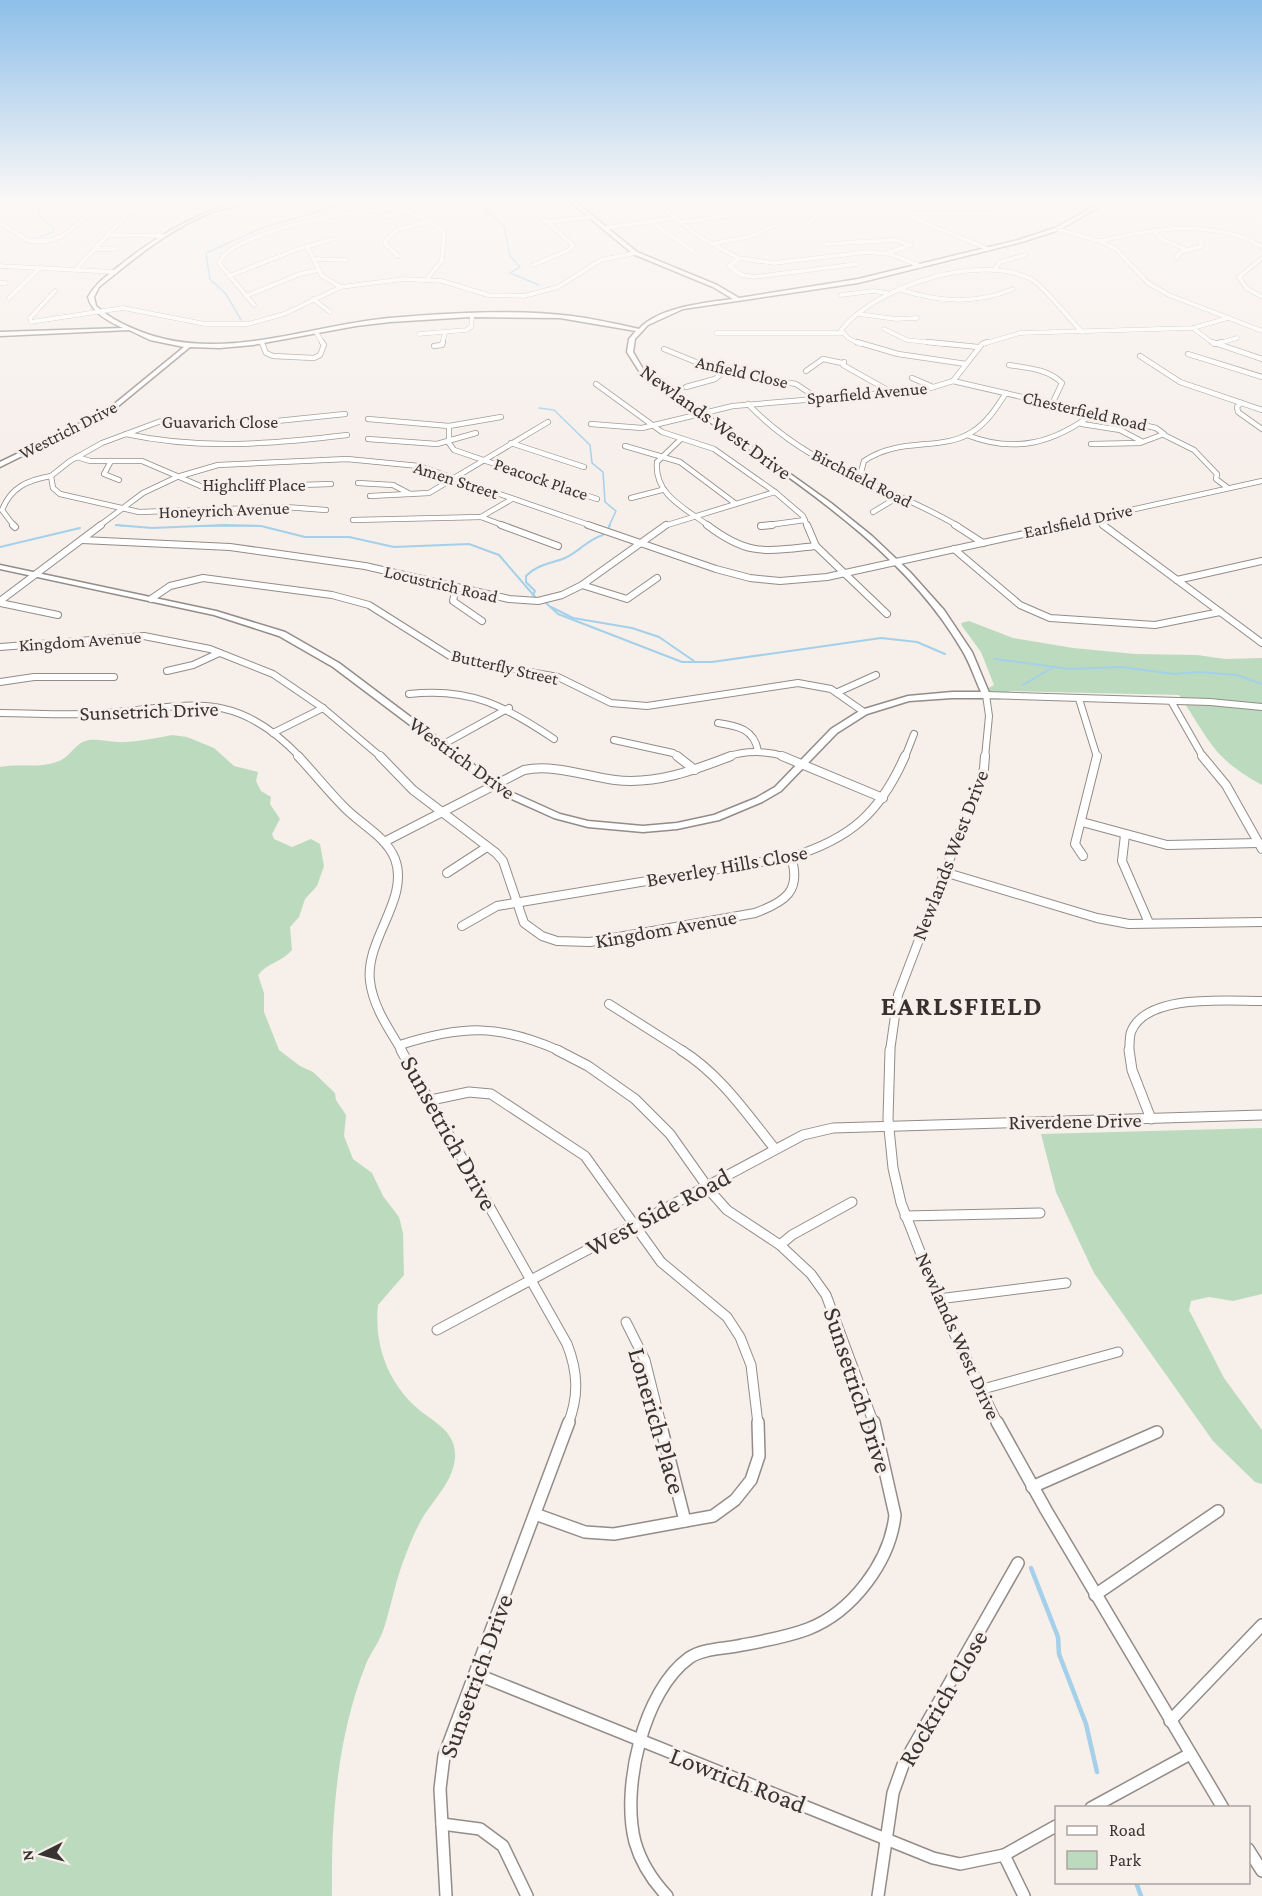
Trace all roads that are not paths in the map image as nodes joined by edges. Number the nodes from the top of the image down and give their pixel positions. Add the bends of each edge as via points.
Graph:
1 (20, 287) edge
2 (97, 287) edge
3 (239, 287) edge
4 (273, 287) edge
5 (337, 287) edge
6 (459, 287) edge
7 (556, 287) edge
8 (718, 287) edge
9 (815, 287) edge
10 (1042, 287) edge
11 (1156, 287) edge
12 (1246, 287) edge
13 (898, 288) joint
14 (1012, 289) dead end
15 (55, 291) dead end
16 (887, 293) junction
17 (842, 295) dead end
18 (246, 296) junction
19 (1262, 297) edge
20 (9, 298) dead end
21 (313, 299) junction
22 (737, 299) junction
23 (254, 305) dead end
24 (98, 312) junction
25 (330, 312) dead end
26 (859, 314) junction
27 (472, 317) junction
28 (917, 318) dead end
29 (1228, 318) junction
30 (1193, 328) junction
31 (127, 329) junction
32 (884, 329) dead end
33 (638, 330) junction
34 (1262, 331) edge
35 (316, 332) junction
36 (1082, 332) junction
37 (0, 333) edge
38 (445, 333) junction
39 (716, 333) dead end
40 (842, 333) junction
41 (419, 334) dead end
42 (1237, 339) dead end
43 (262, 343) junction
44 (1215, 344) junction
45 (189, 345) junction
46 (434, 346) dead end
47 (978, 347) junction
48 (664, 349) dead end
49 (1188, 354) dead end
50 (1140, 356) dead end
51 (1262, 359) edge
52 (966, 364) junction
53 (1009, 365) dead end
54 (725, 371) junction
55 (806, 371) dead end
56 (1262, 377) edge
57 (912, 378) dead end
58 (953, 381) junction
59 (596, 384) dead end
60 (686, 387) dead end
61 (933, 387) junction
62 (891, 392) junction
63 (1006, 393) junction
64 (817, 398) junction
65 (1053, 402) junction
66 (1241, 403) junction
67 (748, 404) junction
68 (1262, 410) edge
69 (1095, 412) junction
70 (701, 413) junction
71 (345, 414) dead end
72 (501, 417) dead end
73 (368, 419) dead end
74 (548, 422) dead end
75 (591, 424) dead end
76 (1082, 424) junction
77 (449, 426) junction
78 (652, 426) junction
79 (1262, 429) edge
80 (476, 433) dead end
81 (126, 434) junction
82 (347, 435) dead end
83 (967, 435) junction
84 (1164, 435) junction
85 (368, 439) dead end
86 (681, 439) junction
87 (1141, 441) junction
88 (449, 443) junction
89 (511, 443) junction
90 (1091, 444) dead end
91 (625, 446) dead end
92 (662, 456) junction
93 (77, 457) junction
94 (484, 460) junction
95 (111, 461) junction
96 (0, 465) edge
97 (584, 467) dead end
98 (51, 476) junction
99 (177, 477) junction
100 (454, 478) junction
101 (119, 480) dead end
102 (859, 480) junction
103 (1262, 481) edge
104 (358, 483) dead end
105 (331, 484) dead end
106 (1228, 488) junction
107 (662, 490) junction
108 (775, 492) junction
109 (410, 494) junction
110 (370, 496) dead end
111 (898, 497) junction
112 (631, 498) dead end
113 (512, 499) junction
114 (597, 499) dead end
115 (736, 504) junction
116 (122, 508) junction
117 (326, 510) dead end
118 (873, 512) dead end
119 (696, 515) junction
120 (481, 518) junction
121 (1094, 518) junction
122 (353, 520) dead end
123 (805, 520) junction
124 (761, 526) dead end
125 (15, 527) dead end
126 (82, 540) junction
127 (639, 542) junction
128 (983, 543) junction
129 (558, 546) dead end
130 (816, 546) junction
131 (954, 549) junction
132 (895, 561) junction
133 (1262, 561) edge
134 (0, 567) edge
135 (845, 573) junction
136 (34, 576) junction
137 (657, 578) dead end
138 (1177, 580) junction
139 (582, 585) junction
140 (456, 587) junction
141 (151, 599) junction
142 (0, 602) edge
143 (1220, 612) junction
144 (887, 614) dead end
145 (58, 615) dead end
146 (482, 621) dead end
147 (1262, 643) edge
148 (0, 647) edge
149 (219, 653) junction
150 (167, 671) dead end
151 (876, 675) dead end
152 (114, 677) dead end
153 (0, 682) edge
154 (838, 692) junction
155 (409, 694) dead end
156 (986, 695) junction
157 (1079, 699) junction
158 (1171, 701) junction
159 (1262, 707) edge
160 (323, 708) junction
161 (509, 708) junction
162 (0, 712) edge
163 (864, 712) junction
164 (718, 723) dead end
165 (273, 733) junction
166 (914, 734) dead end
167 (554, 739) dead end
168 (614, 740) dead end
169 (441, 745) junction
170 (758, 751) junction
171 (803, 763) junction
172 (695, 770) junction
173 (493, 784) junction
174 (882, 798) junction
175 (442, 812) junction
176 (1082, 822) junction
177 (1125, 835) junction
178 (384, 842) junction
179 (1260, 846) edge
180 (488, 847) junction
181 (1083, 856) dead end
182 (791, 857) junction
183 (944, 872) junction
184 (447, 873) dead end
185 (516, 903) junction
186 (1262, 922) edge
187 (1149, 923) junction
188 (462, 926) dead end
189 (1262, 1001) edge
190 (609, 1004) dead end
191 (400, 1046) junction
192 (431, 1100) junction
193 (1262, 1115) edge
194 (1151, 1119) junction
195 (888, 1126) junction
196 (775, 1149) junction
197 (706, 1188) junction
198 (852, 1202) dead end
199 (1040, 1213) dead end
200 (905, 1216) junction
201 (634, 1224) junction
202 (780, 1245) junction
203 (531, 1281) junction
204 (1066, 1283) dead end
205 (938, 1299) junction
206 (626, 1322) dead end
207 (437, 1330) dead end
208 (1118, 1352) dead end
209 (979, 1390) junction
210 (1158, 1432) dead end
211 (1032, 1488) junction
212 (1218, 1511) dead end
213 (535, 1514) junction
214 (685, 1521) junction
215 (1018, 1563) dead end
216 (1095, 1595) junction
217 (1262, 1625) edge
218 (476, 1674) junction
219 (1170, 1721) junction
220 (642, 1743) junction
221 (1190, 1754) junction
222 (1095, 1806) edge
223 (1222, 1806) edge
224 (442, 1824) junction
225 (1055, 1827) edge
226 (886, 1839) junction
227 (1250, 1852) edge
228 (1004, 1855) junction
229 (1261, 1867) edge
230 (446, 1896) edge
231 (527, 1896) edge
232 (666, 1896) edge
233 (878, 1896) edge
234 (1024, 1896) edge

1 - 20 street
2 - 24 street via 91,302
3 - 18 street
4 - 18 street
5 - 21 street
6 - 7 street via 488,295 524,296
8 - 22 street
9 - 22 street, Newlands West Drive
10 - 36 street
11 - 29 street
12 - 19 street
13 - 14 street via 943,301 981,299
13 - 16 street
15 - 24 street via 30,321
16 - 17 street
16 - 26 street
18 - 23 street
21 - 24 street via 275,318 230,326 131,309
21 - 25 street
22 - 33 street, Newlands West Drive via 682,308
24 - 31 street
26 - 28 street via 896,320
26 - 40 street via 842,326
27 - 33 street via 550,316
27 - 35 street via 369,322
27 - 38 street via 471,327 466,330
29 - 30 street
29 - 34 street
30 - 36 street
30 - 44 street
31 - 37 street
31 - 45 street
32 - 47 street via 907,340
33 - 70 street, Newlands West Drive via 630,346 637,366
35 - 43 street
35 - 43 street via 324,345 314,358 273,356 266,353
36 - 47 street via 1009,335 990,339
38 - 41 street
38 - 46 street via 442,345
39 - 40 street
40 - 52 street via 850,341 870,348
42 - 44 street
43 - 45 street
44 - 51 street
45 - 96 street, Westrich Drive via 110,411
47 - 52 street, Sparfield Avenue
48 - 54 street, Anfield Close
49 - 56 street
50 - 66 street via 1180,382
52 - 58 street, Sparfield Avenue
53 - 65 street via 1046,372 1059,379 1062,383
54 - 60 street via 714,379
54 - 64 street, Anfield Close via 796,384
55 - 62 street via 823,359 843,362
57 - 61 street
58 - 61 street, Sparfield Avenue
58 - 63 street, Chesterfield Road
59 - 78 street
61 - 62 street, Sparfield Avenue
62 - 64 street, Sparfield Avenue
63 - 65 street, Chesterfield Road
63 - 83 street via 987,419
64 - 67 street, Sparfield Avenue
65 - 69 street, Chesterfield Road
66 - 68 street
66 - 79 street via 1238,412
67 - 70 street, Sparfield Avenue
67 - 102 street, Birchfield Road via 760,418
69 - 76 street
69 - 84 street, Chesterfield Road via 1163,431
70 - 78 street, Sparfield Avenue
70 - 132 street, Newlands West Drive via 805,486
71 - 81 street, Guavarich Close via 284,422 159,421
72 - 77 street
73 - 77 street
74 - 89 street
75 - 78 street, Sparfield Avenue via 635,429
76 - 83 street via 1020,447 993,445
76 - 87 street via 1129,432
77 - 88 street
78 - 86 street
80 - 88 street
81 - 82 street via 149,440 224,444 284,443
81 - 93 street, Guavarich Close
83 - 102 street via 926,443 899,443 864,461
84 - 87 street, Chesterfield Road
84 - 106 street via 1194,450
85 - 88 street
86 - 92 street
86 - 108 street via 714,449
87 - 90 street, Chesterfield Road
88 - 94 street, Peacock Place via 454,450
89 - 94 street
89 - 97 street
91 - 92 street
92 - 107 street via 655,468
92 - 115 street via 680,462
93 - 95 street, Highcliff Place
93 - 98 street, Guavarich Close
94 - 100 street
94 - 114 street, Peacock Place
95 - 99 street, Highcliff Place via 142,461
95 - 101 street via 105,475
98 - 116 street via 53,488 60,494
98 - 125 street, Guavarich Close via 34,479 9,493 2,510
99 - 100 street, Amen Street via 228,464 359,459 419,466
99 - 105 street, Highcliff Place via 205,488
99 - 116 street, Amen Street
100 - 109 street via 429,493
100 - 113 street, Amen Street
102 - 111 street, Birchfield Road
103 - 106 street, Earlsfield Drive
104 - 109 street via 394,486
106 - 121 street, Earlsfield Drive
107 - 112 street
107 - 119 street
108 - 115 street, Locustrich Road
108 - 123 street
109 - 110 street
111 - 118 street
111 - 128 street, Birchfield Road via 957,523
113 - 120 street
113 - 127 street, Amen Street
115 - 119 street, Locustrich Road
116 - 117 street, Honeyrich Avenue via 147,513 285,507
116 - 126 street, Amen Street
119 - 127 street, Locustrich Road via 667,524
119 - 130 street via 728,541 747,549 777,551
120 - 122 street
120 - 129 street
121 - 128 street, Earlsfield Drive
121 - 138 street
123 - 124 street
123 - 130 street
126 - 136 street, Amen Street
126 - 140 street, Locustrich Road via 230,547 365,566
127 - 135 street, Amen Street via 754,580 800,582
127 - 139 street, Locustrich Road
128 - 131 street, Earlsfield Drive
130 - 135 street
131 - 132 street, Earlsfield Drive
131 - 143 street via 1020,605 1050,618 1155,625
132 - 135 street, Amen Street
132 - 156 street, Newlands West Drive via 927,594 963,642
133 - 138 street
134 - 136 street, Westrich Drive
135 - 144 street
136 - 141 street, Westrich Drive
136 - 142 street
137 - 139 street via 627,599
138 - 143 street
139 - 140 street, Locustrich Road via 538,601 508,599
140 - 146 street via 453,601
141 - 154 street, Butterfly Street via 170,586 203,578 350,598 382,612 453,658 558,677 596,698 623,706 656,705 787,683 808,683
141 - 169 street, Westrich Drive via 245,620 300,642
142 - 145 street
143 - 147 street
148 - 149 street, Kingdom Avenue via 144,636
149 - 150 street
149 - 160 street, Kingdom Avenue via 273,674
151 - 154 street
152 - 153 street via 34,677
154 - 163 street, Butterfly Street
155 - 161 street via 440,689
156 - 157 street
156 - 163 street, Westrich Drive via 908,699
156 - 183 street, Newlands West Drive via 989,716 984,768
157 - 158 street
157 - 176 street via 1097,753
158 - 159 street
158 - 179 street
160 - 165 street
160 - 175 street, Kingdom Avenue via 373,749 412,790
161 - 167 street
161 - 169 street
162 - 165 street, Sunsetrich Drive via 86,713 219,706 249,717
163 - 171 street, Westrich Drive via 834,731
164 - 170 street via 751,732
165 - 178 street, Sunsetrich Drive via 351,815
166 - 174 street, Beverley Hills Close via 903,766
168 - 172 street via 673,753
169 - 173 street, Westrich Drive
170 - 171 street
170 - 172 street via 736,754
171 - 173 street, Westrich Drive via 777,789 735,811 696,823 643,829 588,824 557,816 528,805
171 - 174 street
172 - 173 street via 632,781 539,767
173 - 175 street
174 - 182 street, Beverley Hills Close via 848,835
175 - 178 street
175 - 180 street, Kingdom Avenue
176 - 177 street
176 - 181 street via 1075,844
177 - 179 street via 1167,845
177 - 187 street via 1122,861
178 - 191 street, Sunsetrich Drive via 397,862 399,874 375,941 367,983
180 - 184 street
180 - 185 street, Kingdom Avenue via 503,861
182 - 185 street, Beverley Hills Close
182 - 185 street, Kingdom Avenue via 797,870 795,885 773,907 590,942 573,943 542,936 524,923
183 - 187 street via 1097,918
183 - 195 street, Newlands West Drive via 898,995 891,1035
185 - 188 street via 497,906
186 - 187 street
189 - 194 street via 1174,1004 1157,1008 1137,1021 1129,1039 1129,1054
190 - 196 street via 702,1063
191 - 192 street, Sunsetrich Drive
191 - 197 street, Sunsetrich Drive via 443,1032 488,1028 520,1034 550,1046 651,1112
192 - 201 street via 477,1091 507,1102 585,1156
192 - 203 street, Sunsetrich Drive
193 - 194 street, Riverdene Drive
194 - 195 street, Riverdene Drive
195 - 196 street, West Side Road via 820,1130
195 - 200 street, Newlands West Drive
196 - 197 street, West Side Road
197 - 201 street, West Side Road
197 - 202 street, Sunsetrich Drive via 728,1210
198 - 202 street
199 - 200 street
200 - 205 street, Newlands West Drive
201 - 203 street, West Side Road
201 - 214 street via 661,1262 727,1317 751,1365 759,1456 750,1480 735,1500 713,1516
202 - 220 street, Sunsetrich Drive via 814,1276 826,1294 876,1429 896,1515 895,1527 856,1598 830,1620 812,1630 692,1656 675,1669 658,1694
203 - 207 street, West Side Road
203 - 213 street, Sunsetrich Drive via 576,1364 578,1386 574,1409
204 - 205 street
205 - 209 street, Newlands West Drive
206 - 214 street, Lonerich Place via 645,1360
208 - 209 street
209 - 211 street, Newlands West Drive
210 - 211 street
211 - 216 street, Newlands West Drive
212 - 216 street
213 - 214 street via 585,1532 614,1534
213 - 218 street, Sunsetrich Drive
215 - 226 street, Rockrich Close via 903,1765 893,1792
216 - 219 street, Newlands West Drive
217 - 219 street
218 - 220 street, Lowrich Road
218 - 224 street, Sunsetrich Drive via 444,1756 440,1789
219 - 221 street, Newlands West Drive
220 - 226 street, Lowrich Road
220 - 232 street, Sunsetrich Drive via 631,1797 632,1832 651,1881
221 - 222 street
221 - 223 street, Newlands West Drive
224 - 230 street, Sunsetrich Drive
224 - 231 street via 480,1829 503,1846
225 - 228 street, Lowrich Road
226 - 228 street, Lowrich Road via 960,1864
226 - 233 street, Rockrich Close
227 - 229 street
228 - 234 street

